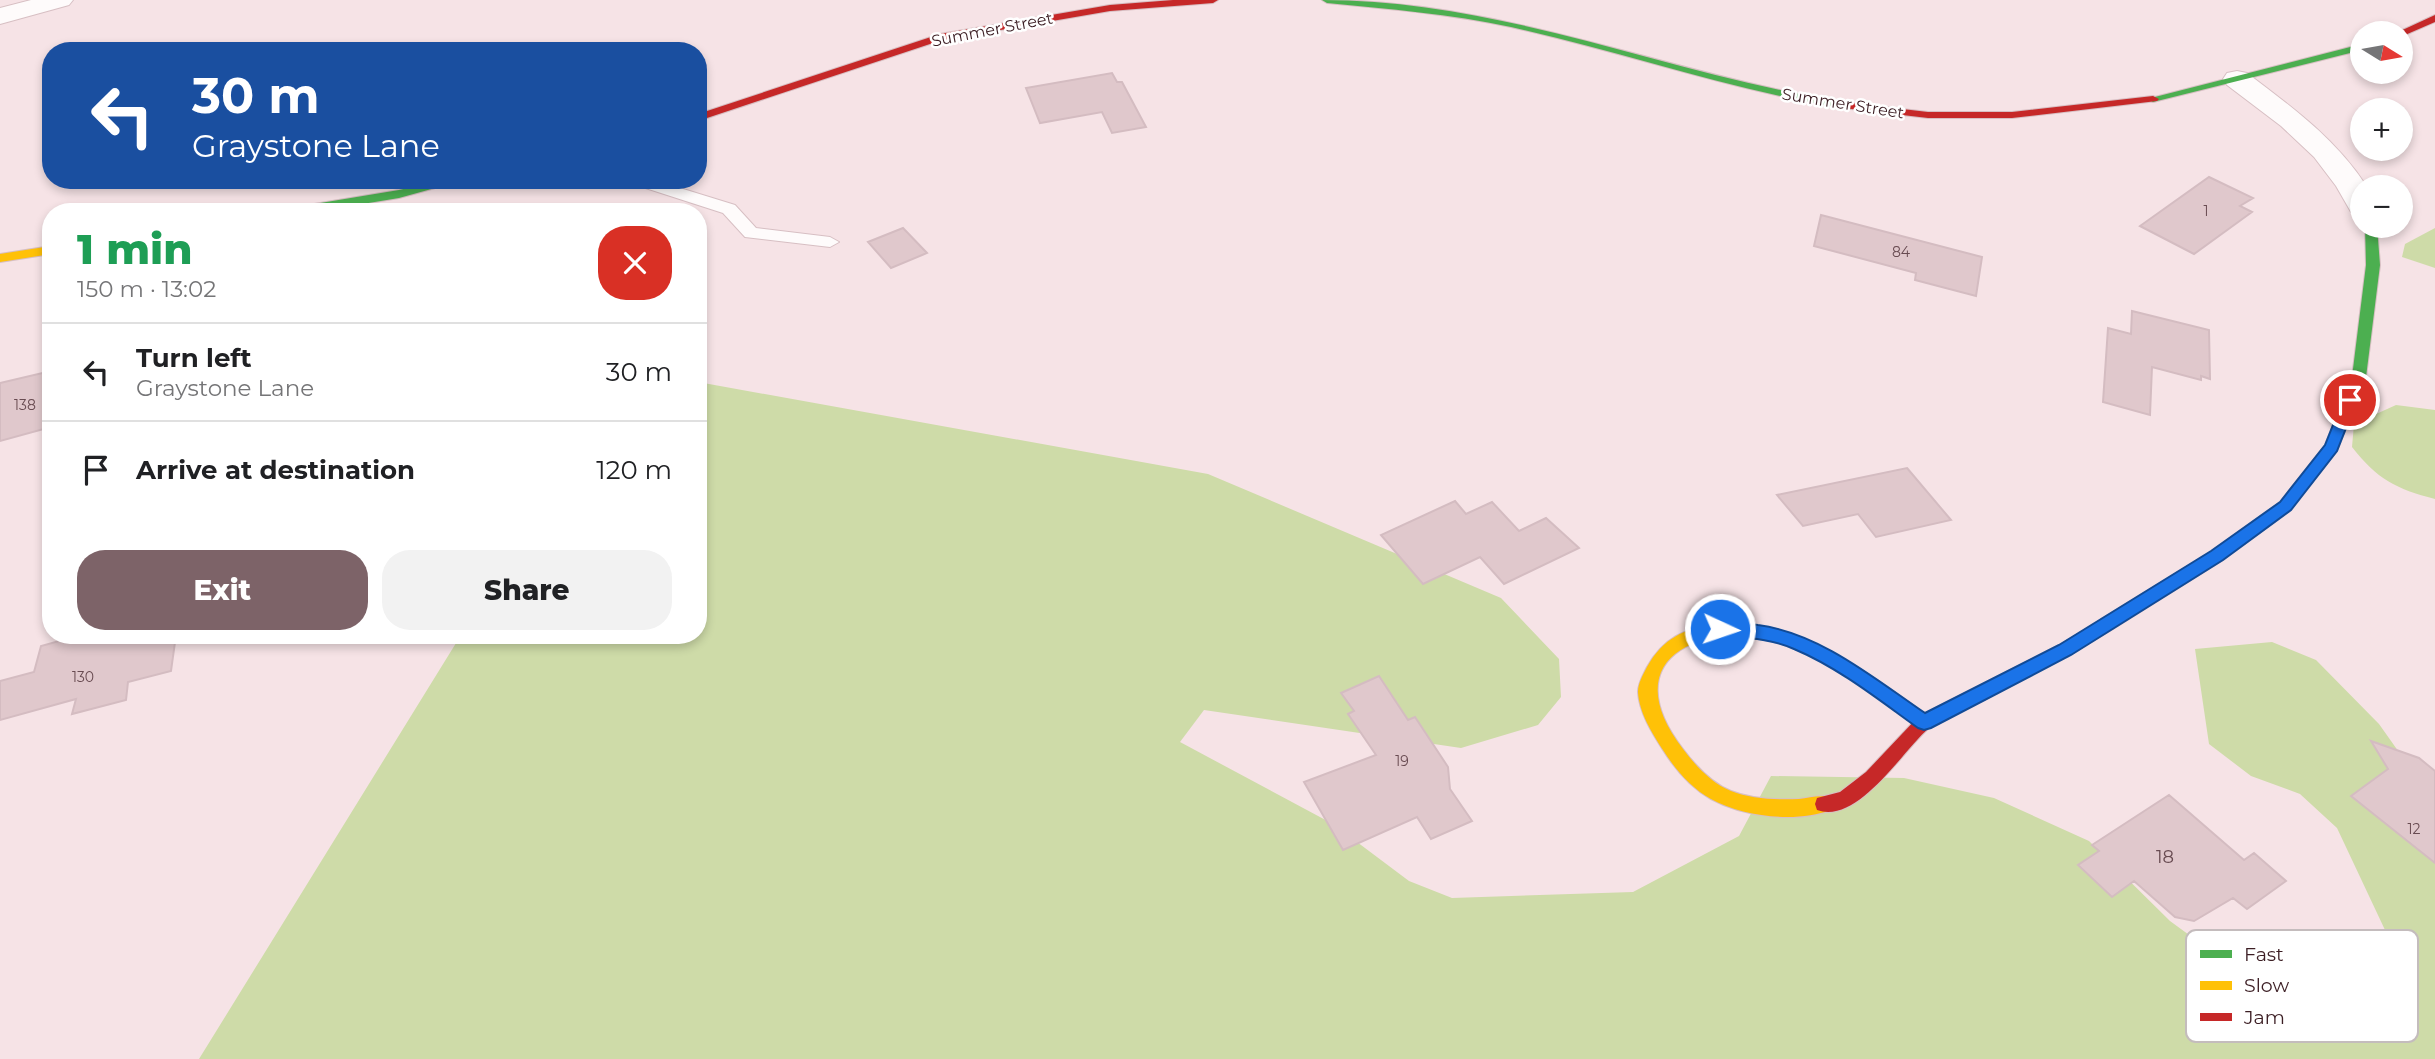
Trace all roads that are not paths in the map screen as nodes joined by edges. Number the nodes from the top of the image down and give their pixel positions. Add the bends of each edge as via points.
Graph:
1 (60, 0) edge
2 (1213, 0) edge
3 (1327, 0) edge
4 (0, 16) edge
5 (2435, 18) edge
6 (2413, 28) edge
7 (2350, 50) edge
8 (2237, 79) junction
9 (707, 115) edge
10 (2350, 181) edge
11 (420, 189) edge
12 (665, 189) edge
13 (344, 203) edge
14 (2372, 238) edge
15 (830, 242) dead end
16 (42, 251) edge
17 (0, 258) edge
18 (1924, 722) junction

1 - 4 street
2 - 9 street, Summer Street via 1110,8 940,37
3 - 8 street, Summer Street via 1440,10 1512,24 1773,92 1885,111 2012,115 2065,111 2152,99
5 - 6 street
7 - 8 street, Summer Street
8 - 10 street via 2313,136
11 - 13 street
12 - 15 lane via 729,209 751,233
14 - 18 street via 2373,265 2359,377 2332,447 2285,506 2217,556 2065,650
16 - 17 street
18 - 18 street via 1799,643 1760,632 1720,629 1686,637 1658,658 1647,688 1654,720 1675,756 1716,793 1750,804 1807,808 1844,799 1872,778

